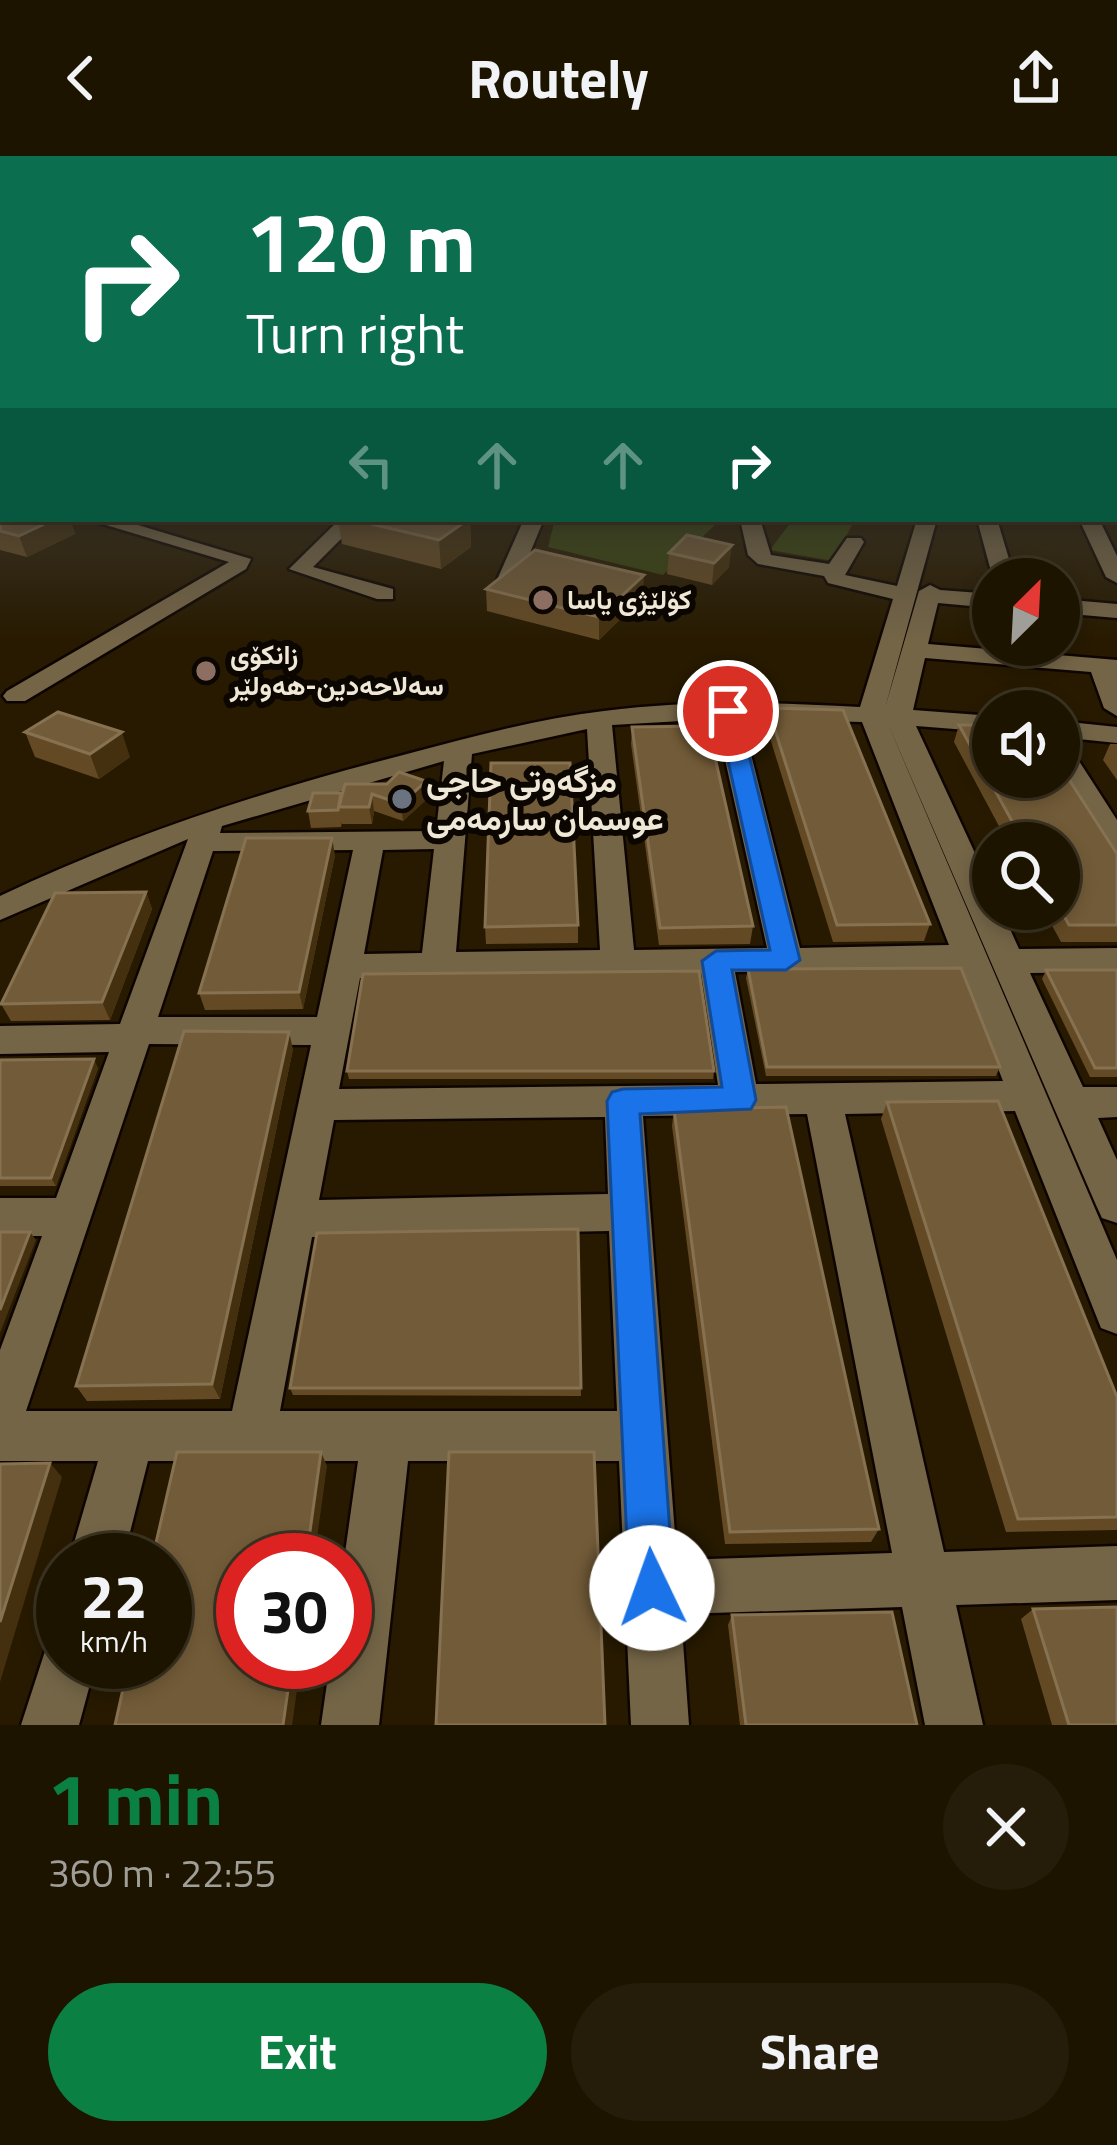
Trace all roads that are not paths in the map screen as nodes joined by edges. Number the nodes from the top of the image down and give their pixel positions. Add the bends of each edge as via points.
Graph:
1 (107, 522) edge
2 (348, 522) edge
3 (533, 522) edge
4 (751, 522) edge
5 (938, 522) edge
6 (987, 522) edge
7 (1090, 522) edge
8 (854, 542) dead end
9 (998, 558) edge
10 (834, 571) junction
11 (1117, 578) edge
12 (507, 583) edge
13 (385, 594) dead end
14 (917, 595) junction
15 (972, 599) edge
16 (1080, 608) edge
17 (1117, 611) edge
18 (914, 650) junction
19 (1109, 667) edge
20 (5, 700) edge
21 (1117, 708) edge
22 (728, 711) junction
23 (885, 715) junction
24 (599, 720) junction
25 (972, 722) edge
26 (1080, 731) edge
27 (1117, 735) edge
28 (459, 749) junction
29 (1080, 784) edge
30 (206, 832) junction
31 (450, 840) junction
32 (370, 841) junction
33 (1117, 843) edge
34 (3, 911) edge
35 (971, 958) junction
36 (786, 960) junction
37 (1117, 960) edge
38 (716, 961) junction
39 (1008, 961) junction
40 (618, 962) junction
41 (438, 965) junction
42 (345, 966) junction
43 (999, 1027) junction
44 (1037, 1027) junction
45 (332, 1031) junction
46 (135, 1034) junction
47 (0, 1040) edge
48 (1028, 1096) junction
49 (823, 1099) junction
50 (740, 1100) junction
51 (623, 1101) junction
52 (1071, 1102) junction
53 (1117, 1102) edge
54 (317, 1105) junction
55 (1117, 1204) edge
56 (629, 1212) junction
57 (0, 1217) edge
58 (70, 1217) junction
59 (294, 1220) junction
60 (1117, 1313) edge
61 (0, 1416) edge
62 (0, 1436) edge
63 (130, 1436) junction
64 (251, 1436) junction
65 (386, 1436) junction
66 (643, 1436) junction
67 (103, 1533) edge
68 (1117, 1573) edge
69 (922, 1578) junction
70 (652, 1588) junction
71 (60, 1689) edge
72 (50, 1725) edge
73 (350, 1725) edge
74 (660, 1725) edge
75 (954, 1725) edge

1 - 20 street via 241,559
2 - 13 street via 298,569
3 - 12 street
4 - 10 street via 765,560
5 - 14 street
6 - 9 street
7 - 11 street
8 - 10 street
10 - 14 street via 842,582
14 - 15 street
14 - 18 street
14 - 23 street
16 - 17 street
18 - 19 street
18 - 23 street
19 - 21 street
22 - 23 street
22 - 24 street
22 - 36 street
23 - 25 street
23 - 35 street
23 - 39 street
24 - 28 street
24 - 40 street
26 - 27 street
28 - 30 street via 302,788
28 - 31 street
29 - 33 street
30 - 32 street
30 - 34 street
30 - 46 street
31 - 32 street
31 - 41 street
32 - 42 street
35 - 36 street
35 - 43 street
36 - 38 street
37 - 39 street
38 - 40 street
38 - 50 street
39 - 44 street
40 - 41 street
41 - 42 street
42 - 45 street
43 - 44 street
43 - 48 street
44 - 52 street
45 - 46 street
45 - 54 street
46 - 47 street
46 - 58 street
48 - 49 street
48 - 60 street
49 - 50 street
49 - 69 street
50 - 51 street
51 - 54 street
51 - 56 street
52 - 53 street
52 - 55 street
54 - 59 street
56 - 59 street
56 - 66 street
57 - 58 street
58 - 61 street
59 - 64 street
62 - 63 street
63 - 64 street
63 - 67 street
64 - 65 street
65 - 66 street
65 - 73 street
66 - 70 street
68 - 69 street
69 - 70 street
69 - 75 street
70 - 74 street
71 - 72 street

